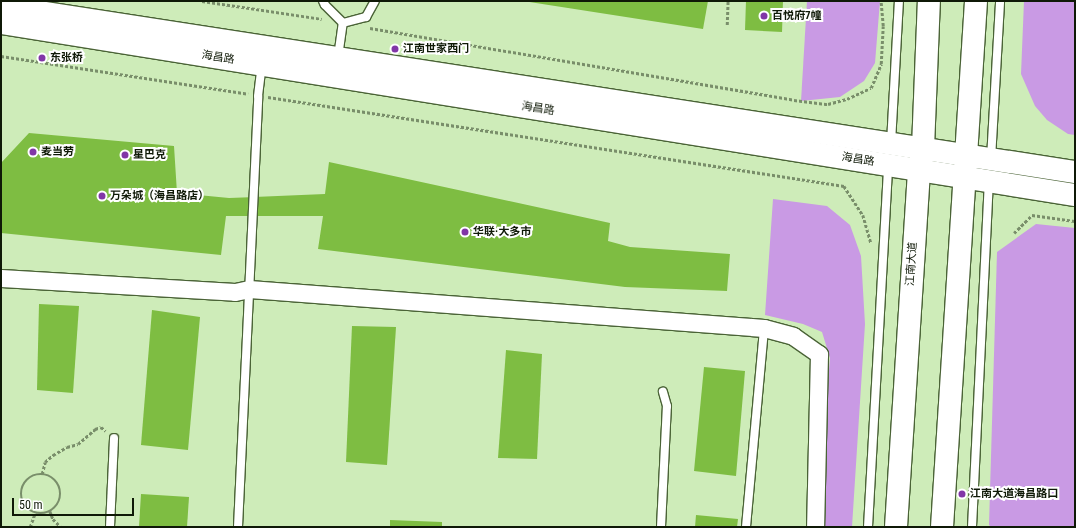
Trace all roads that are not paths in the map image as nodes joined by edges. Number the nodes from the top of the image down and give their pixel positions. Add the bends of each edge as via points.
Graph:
1 (323, 1) edge
2 (374, 1) edge
3 (899, 1) edge
4 (929, 1) edge
5 (976, 1) edge
6 (1000, 1) edge
7 (1, 6) edge
8 (1, 23) edge
9 (343, 23) junction
10 (262, 55) junction
11 (338, 58) junction
12 (923, 148) junction
13 (890, 154) junction
14 (967, 154) junction
15 (990, 169) junction
16 (918, 170) junction
17 (1075, 172) edge
18 (966, 177) junction
19 (1075, 195) edge
20 (1, 278) edge
21 (249, 288) junction
22 (764, 328) junction
23 (663, 392) dead end
24 (114, 438) road end
25 (110, 527) edge
26 (238, 527) edge
27 (661, 527) edge
28 (746, 527) edge
29 (815, 527) edge
30 (868, 527) edge
31 (896, 527) edge
32 (942, 527) edge
33 (972, 527) edge

1 - 9 lane
2 - 9 lane via 366,16
3 - 13 lane
4 - 12 main road, 江南大道
5 - 14 main road
6 - 15 lane
7 - 10 main road, 海昌路
8 - 10 main road, 海昌路
9 - 11 lane
10 - 11 main road, 海昌路
10 - 13 main road, 海昌路
10 - 21 lane
11 - 13 main road, 海昌路
12 - 13 main road, 海昌路
12 - 14 main road, 海昌路
12 - 16 main road, 江南大道
13 - 16 main road, 海昌路
13 - 30 lane
14 - 15 main road, 海昌路
14 - 18 main road
15 - 17 main road, 海昌路
15 - 18 main road, 海昌路
15 - 19 main road, 海昌路
15 - 33 lane
16 - 18 main road, 海昌路
16 - 31 main road, 江南大道
18 - 32 main road
20 - 21 street via 235,292
21 - 22 street
21 - 26 lane
22 - 28 lane
22 - 29 street via 793,336 819,354
23 - 27 lane via 667,406
24 - 25 lane

